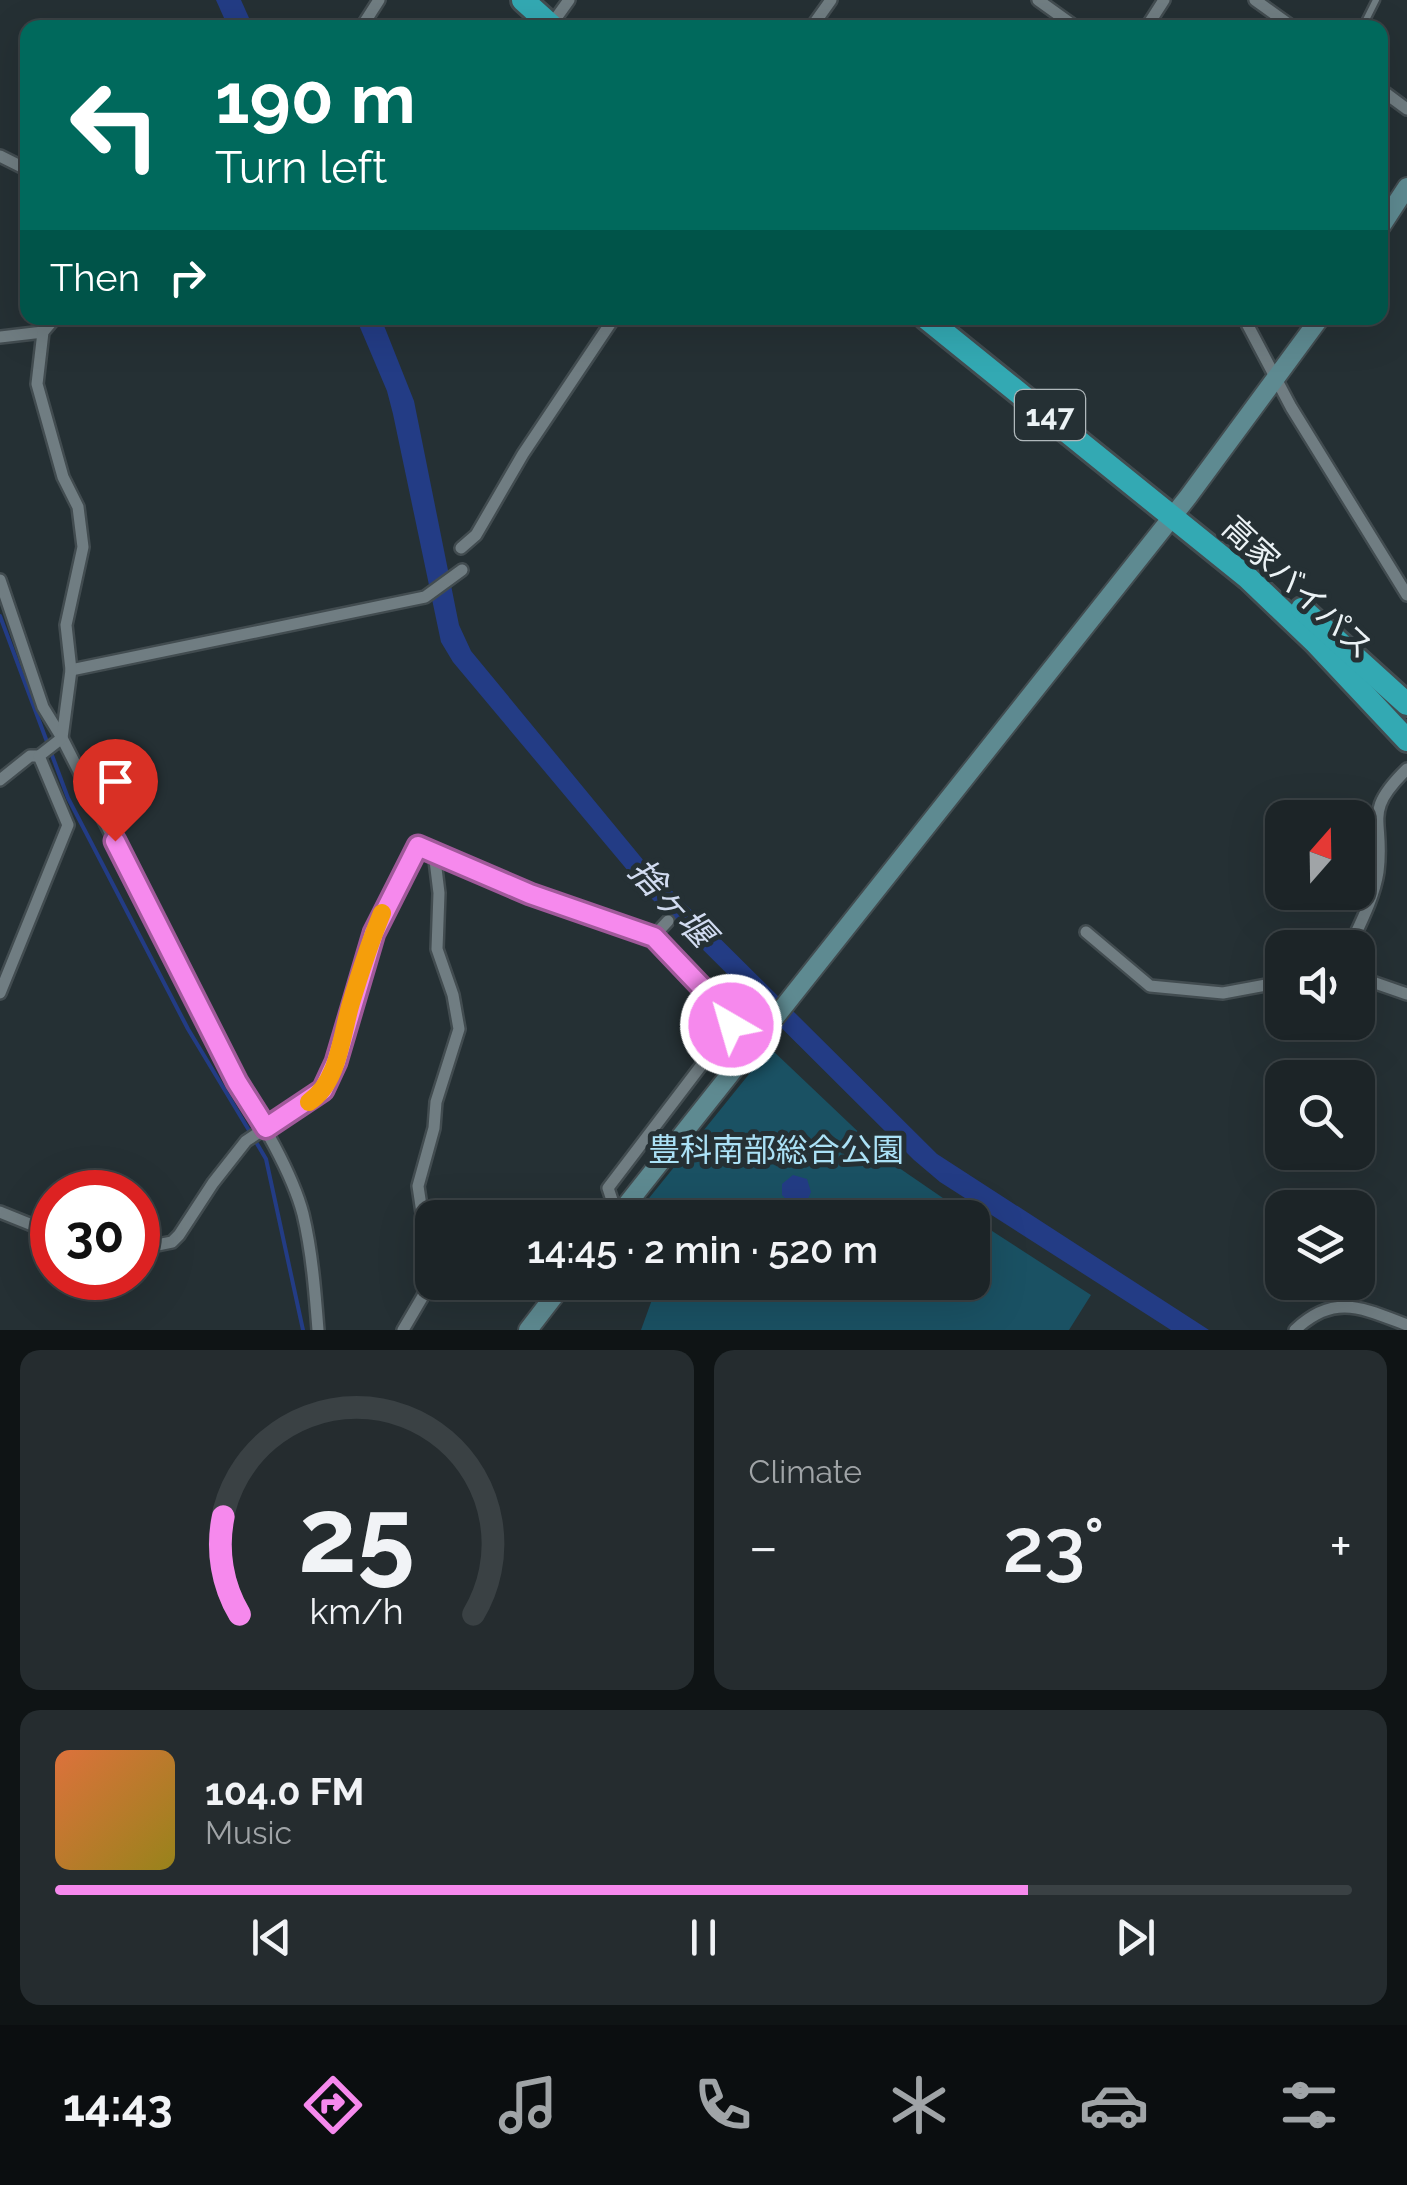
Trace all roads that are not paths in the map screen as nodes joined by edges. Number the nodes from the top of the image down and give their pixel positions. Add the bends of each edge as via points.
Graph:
1 (523, 0) edge
2 (1038, 0) edge
3 (1255, 0) edge
4 (546, 20) edge
5 (1067, 20) edge
6 (1283, 20) edge
7 (1407, 187) edge
8 (1388, 216) edge
9 (49, 325) edge
10 (609, 325) edge
11 (935, 325) edge
12 (1248, 325) edge
13 (1315, 325) edge
14 (43, 332) junction
15 (0, 336) edge
16 (1276, 380) junction
17 (1178, 521) junction
18 (461, 548) dead end
19 (457, 572) dead end
20 (0, 580) edge
21 (1407, 595) edge
22 (71, 670) junction
23 (1407, 704) edge
24 (62, 738) junction
25 (1407, 740) edge
26 (39, 756) junction
27 (1407, 769) edge
28 (0, 780) edge
29 (434, 852) junction
30 (668, 921) dead end
31 (1356, 930) edge
32 (1086, 932) dead end
33 (654, 937) junction
34 (1375, 983) edge
35 (1265, 985) edge
36 (0, 993) edge
37 (1407, 994) edge
38 (266, 1128) junction
39 (612, 1200) edge
40 (630, 1200) edge
41 (0, 1212) edge
42 (30, 1224) edge
43 (160, 1244) edge
44 (551, 1300) edge
45 (1407, 1324) edge
46 (318, 1330) edge
47 (403, 1330) edge
48 (528, 1330) edge
49 (1295, 1330) edge

1 - 4 highway
2 - 5 street
3 - 6 street
7 - 8 street
9 - 14 street
10 - 18 street
11 - 17 highway, 高家バイパス / 147
12 - 16 street
13 - 16 street
14 - 15 street
14 - 22 street via 37,384 78,507 83,547 66,624
16 - 17 street
16 - 21 street
17 - 23 highway, 高家バイパス / 147 via 1287,596
17 - 25 highway, 高家バイパス / 147 via 1302,629
17 - 40 street
19 - 22 street via 430,594
20 - 24 street via 43,707
22 - 24 street
24 - 26 street
24 - 38 street
26 - 28 street
26 - 36 street via 68,825
27 - 31 street via 1378,805 1378,873
29 - 33 street
29 - 38 street via 418,846 386,904 323,1090
29 - 47 street via 437,949 459,1028 418,1186 431,1273
30 - 33 street
32 - 35 street via 1150,986 1223,993
33 - 39 street via 732,1021 608,1188
34 - 37 street
38 - 43 street via 232,1157 180,1235
38 - 46 street via 302,1210
41 - 42 street
44 - 48 street
45 - 49 street via 1362,1308 1324,1308

